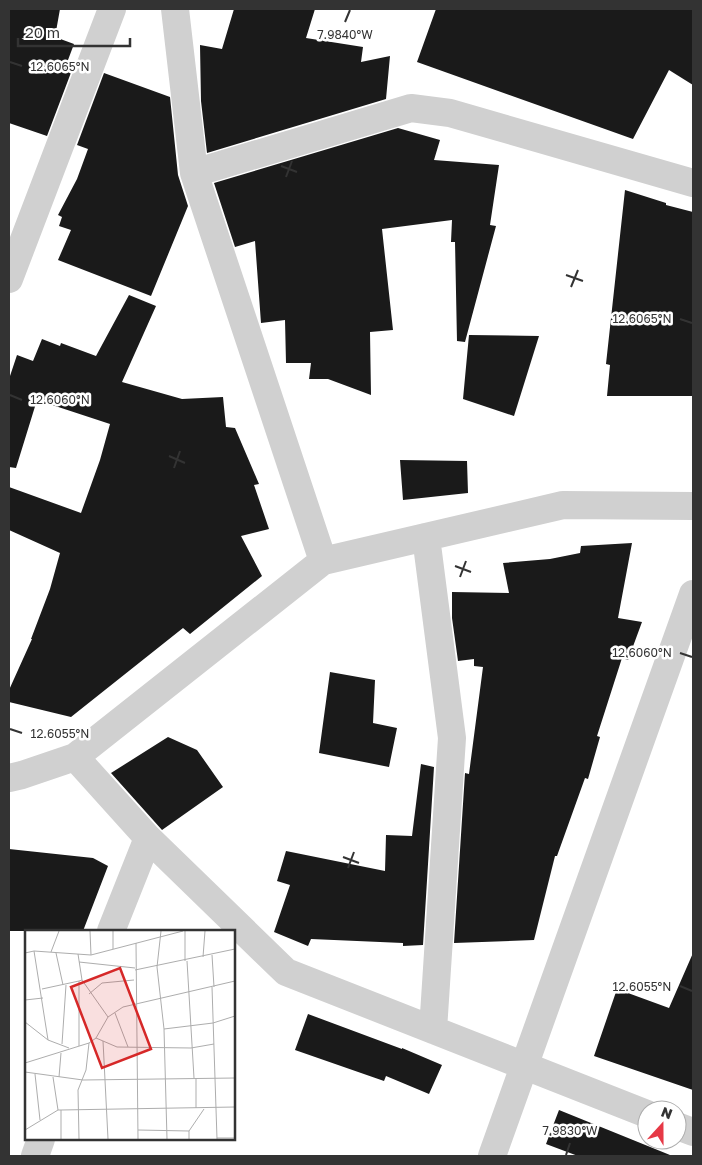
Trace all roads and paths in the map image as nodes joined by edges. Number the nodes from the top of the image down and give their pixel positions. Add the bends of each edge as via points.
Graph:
1 (112, 9) edge
2 (175, 9) edge
3 (194, 173) junction
4 (693, 183) edge
5 (9, 279) edge
6 (693, 506) edge
7 (426, 537) junction
8 (322, 561) junction
9 (693, 594) edge
10 (75, 757) junction
11 (9, 778) edge
12 (148, 838) junction
13 (111, 930) edge
14 (433, 1030) junction
15 (524, 1066) junction
16 (637, 1110) edge
17 (41, 1140) edge
18 (35, 1156) edge
19 (492, 1156) edge

1 - 5 street
2 - 3 street
3 - 4 street via 411,108 450,113
3 - 8 street
6 - 7 street via 563,505
7 - 8 street
7 - 14 street via 452,738
8 - 10 street
9 - 15 street
10 - 11 street
10 - 12 street
12 - 13 street
12 - 14 street via 286,972
14 - 15 street
15 - 16 street
15 - 19 street
17 - 18 street

